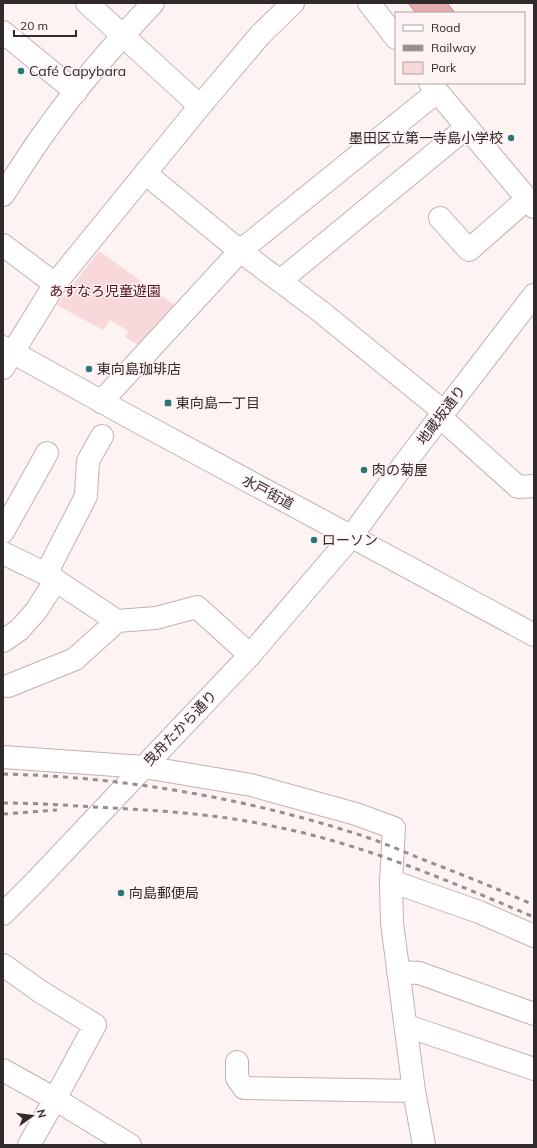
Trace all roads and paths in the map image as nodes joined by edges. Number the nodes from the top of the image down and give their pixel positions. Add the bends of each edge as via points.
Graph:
1 (87, 3) edge
2 (153, 3) edge
3 (293, 3) edge
4 (369, 3) edge
5 (3, 32) edge
6 (123, 36) junction
7 (395, 37) edge
8 (434, 87) edge
9 (76, 92) junction
10 (200, 106) junction
11 (467, 127) junction
12 (145, 173) junction
13 (3, 195) edge
14 (531, 203) edge
15 (440, 218) dead end
16 (3, 245) edge
17 (240, 251) junction
18 (280, 281) junction
19 (56, 284) junction
20 (534, 295) edge
21 (6, 356) edge
22 (101, 402) junction
23 (442, 414) junction
24 (102, 436) dead end
25 (47, 453) dead end
26 (534, 486) edge
27 (3, 532) edge
28 (351, 537) junction
29 (3, 553) edge
30 (51, 577) junction
31 (117, 621) junction
32 (534, 635) edge
33 (3, 641) edge
34 (250, 655) junction
35 (8, 686) dead end
36 (3, 757) edge
37 (144, 767) junction
38 (391, 881) junction
39 (3, 914) edge
40 (534, 936) edge
41 (3, 965) edge
42 (398, 972) junction
43 (534, 1014) edge
44 (406, 1028) junction
45 (237, 1062) dead end
46 (534, 1068) edge
47 (3, 1070) edge
48 (414, 1091) junction
49 (55, 1099) junction
50 (126, 1144) edge
51 (30, 1145) edge
52 (424, 1145) edge

1 - 6 main road
2 - 6 main road
3 - 10 main road via 260,35
4 - 7 main road
5 - 9 main road
6 - 9 main road
6 - 10 main road
8 - 11 main road
8 - 17 main road
9 - 13 main road via 45,131
10 - 12 main road
11 - 14 main road
11 - 18 main road
12 - 17 main road
12 - 19 main road
14 - 15 main road via 469,250
16 - 19 main road
17 - 18 main road
17 - 22 main road
18 - 23 main road
19 - 21 main road
20 - 23 main road, 地蔵坂通り
21 - 22 main road, 水戸街道
22 - 28 main road, 水戸街道
23 - 26 main road via 518,487
23 - 28 main road, 地蔵坂通り
24 - 30 main road via 88,460 86,496
25 - 27 main road
28 - 32 main road, 水戸街道
28 - 34 main road, 曳舟たから通り
29 - 30 main road
30 - 31 main road
30 - 33 main road via 36,610 19,630
31 - 34 main road via 156,618 197,607
31 - 35 main road via 75,659
34 - 37 main road, 曳舟たから通り
36 - 37 main road
37 - 38 main road via 251,785 356,814 394,828
37 - 39 main road, 曳舟たから通り
38 - 40 main road via 479,912
38 - 42 main road via 392,922
41 - 49 main road via 95,1025
42 - 43 main road via 418,972
42 - 44 main road
44 - 46 main road via 413,1028
44 - 48 main road
45 - 48 main road via 236,1078 244,1088
47 - 49 main road
48 - 52 main road
49 - 50 main road
49 - 51 main road

